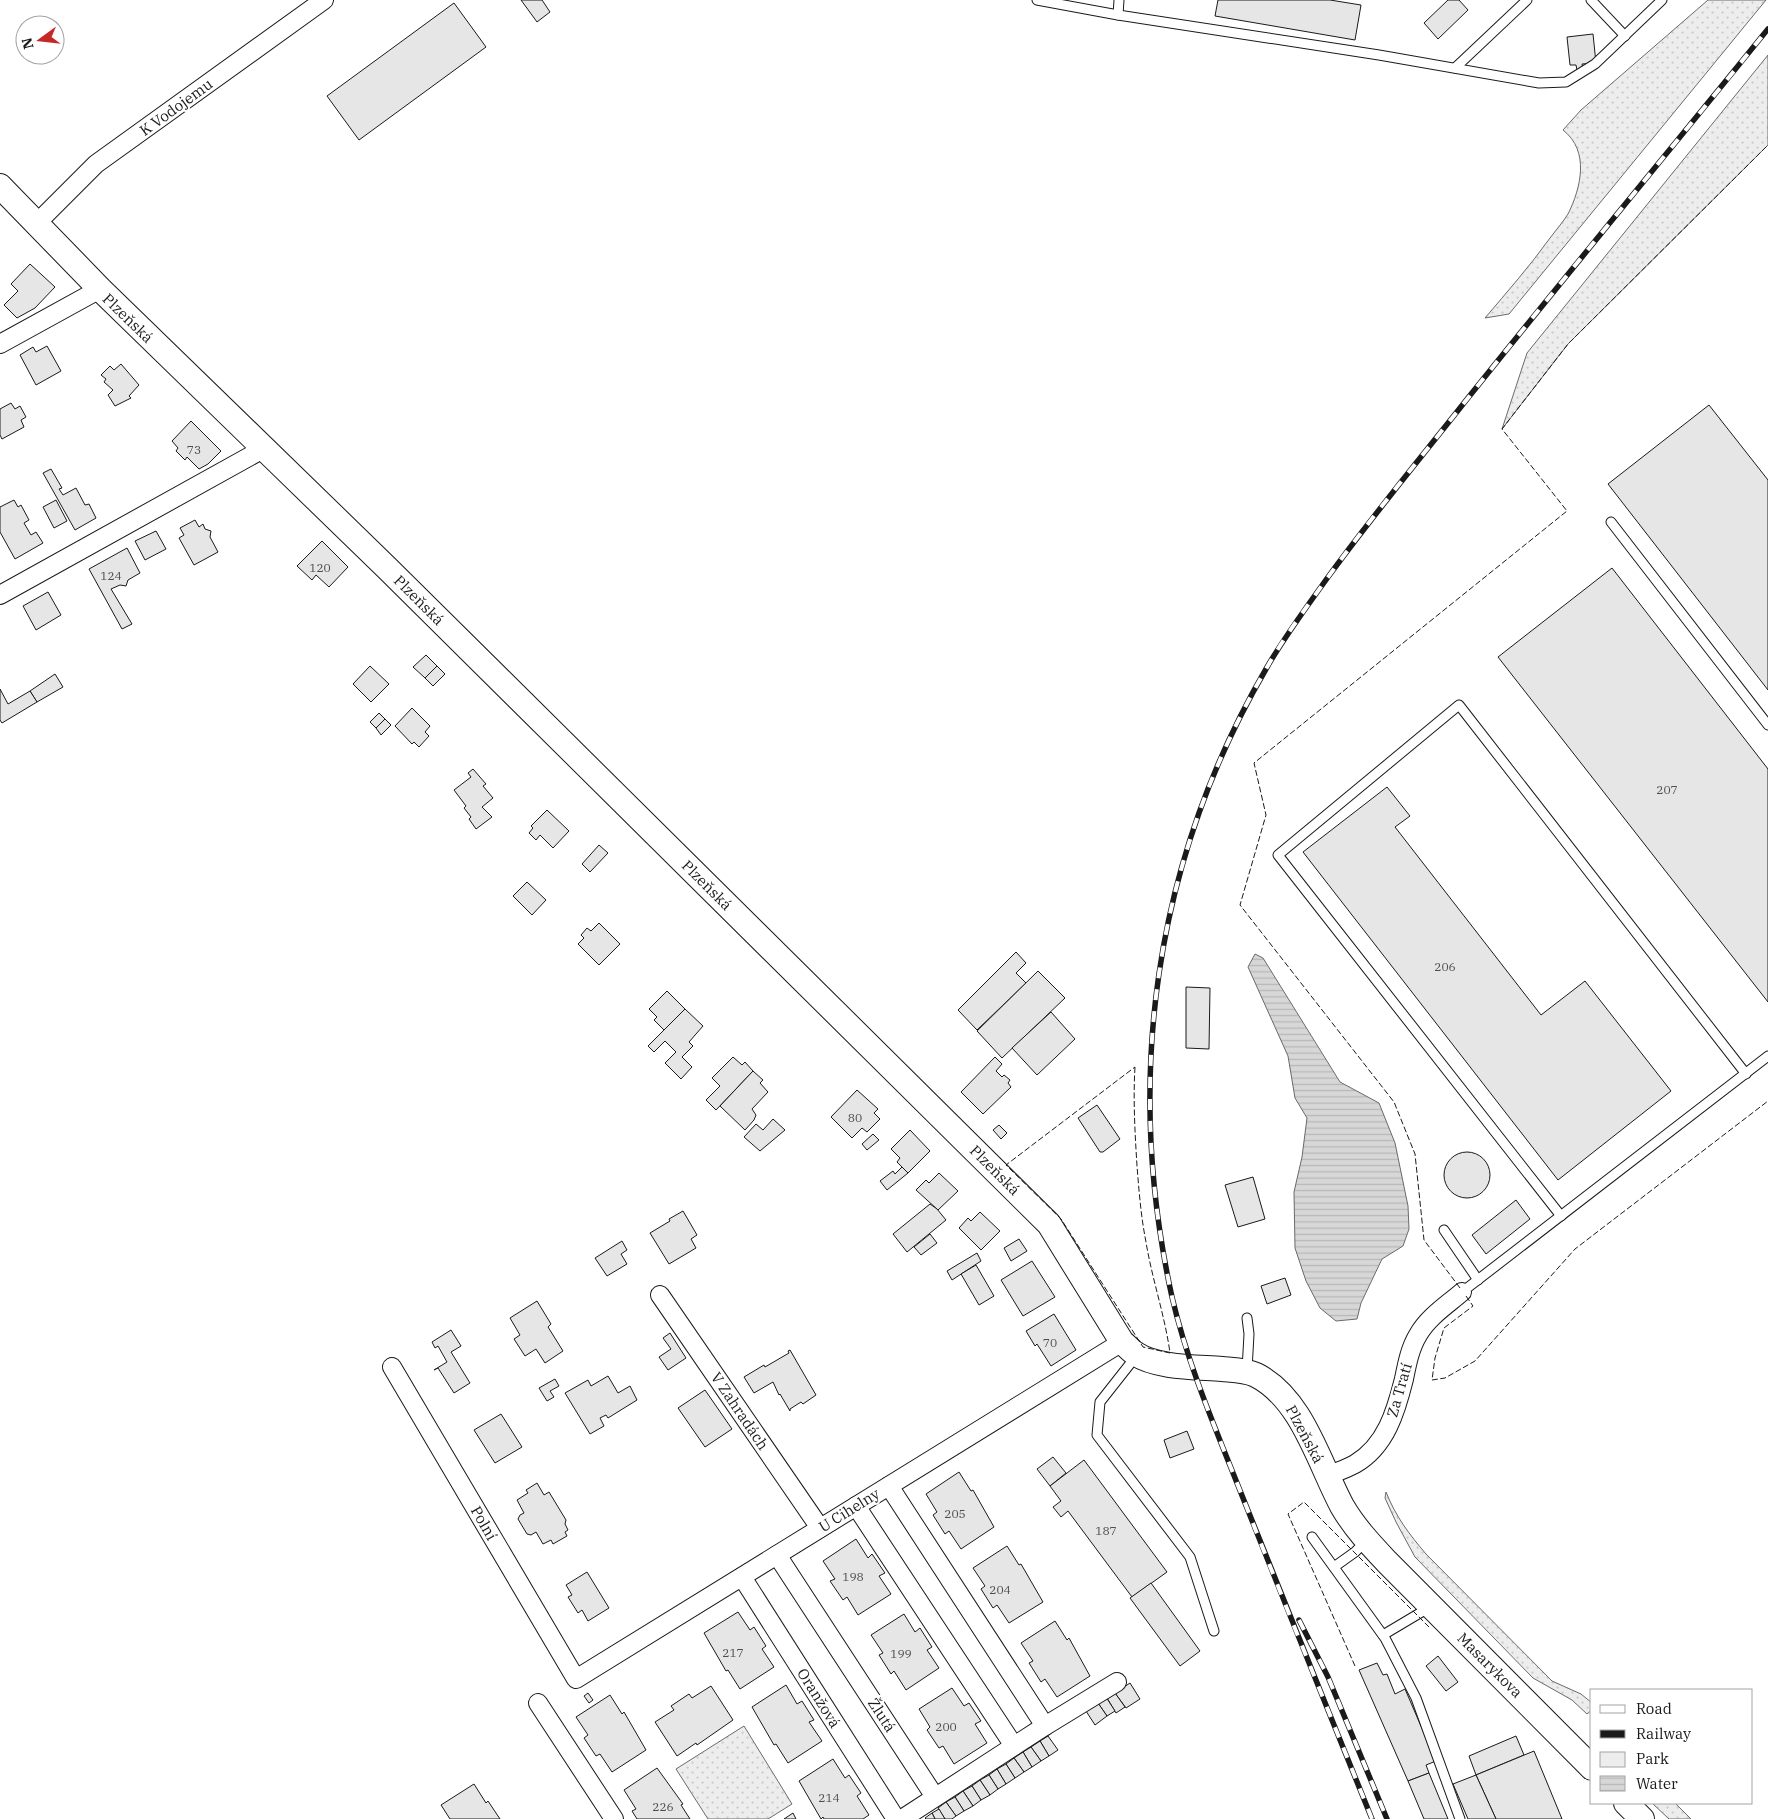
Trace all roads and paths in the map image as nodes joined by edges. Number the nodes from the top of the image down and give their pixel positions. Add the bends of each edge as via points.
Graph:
1 (324, 0) edge
2 (1037, 0) edge
3 (1119, 0) edge
4 (1527, 0) edge
5 (1591, 0) edge
6 (1662, 0) edge
7 (1118, 16) junction
8 (1625, 36) junction
9 (1454, 68) junction
10 (0, 186) edge
11 (36, 224) junction
12 (100, 290) junction
13 (0, 344) edge
14 (263, 449) junction
15 (1611, 522) dead end
16 (0, 595) edge
17 (1768, 725) edge
18 (1768, 1056) edge
19 (1746, 1074) junction
20 (1561, 1216) junction
21 (1444, 1230) dead end
22 (1478, 1280) junction
23 (1462, 1292) joint
24 (660, 1295) dead end
25 (1247, 1318) dead end
26 (1130, 1348) junction
27 (392, 1367) dead end
28 (1246, 1372) junction
29 (1327, 1476) junction
30 (889, 1486) junction
31 (856, 1506) junction
32 (820, 1528) junction
33 (1312, 1537) dead end
34 (1368, 1540) junction
35 (777, 1555) junction
36 (1388, 1562) joint
37 (1334, 1566) junction
38 (742, 1577) junction
39 (1432, 1606) junction
40 (1214, 1631) dead end
41 (1383, 1635) junction
42 (576, 1679) joint
43 (1117, 1682) dead end
44 (538, 1703) dead end
45 (1045, 1726) junction
46 (1014, 1746) junction
47 (1590, 1766) edge
48 (935, 1797) junction
49 (614, 1819) edge
50 (896, 1819) edge
51 (902, 1819) edge
52 (1460, 1819) edge

1 - 11 street, K Vodojemu via 96,164
2 - 7 lane
3 - 7 lane
4 - 9 lane
5 - 8 lane
6 - 8 lane
7 - 9 lane
8 - 9 lane via 1595,64 1566,82 1539,83
10 - 11 main road, Plzeňská
11 - 12 main road, Plzeňská
12 - 13 street
12 - 14 main road, Plzeňská
14 - 16 street
14 - 26 main road, Plzeňská via 1050,1224
15 - 17 lane
18 - 19 lane
19 - 20 lane
19 - 20 lane via 1459,705 1278,855
20 - 22 lane
21 - 22 lane
22 - 23 lane
23 - 29 street, Za Tratí via 1430,1319 1418,1335 1388,1430 1376,1446 1356,1463
24 - 32 street, V Zahradách
25 - 28 lane via 1249,1349
26 - 28 main road, Plzeňská via 1178,1366
26 - 30 street, U Cihelny
26 - 40 lane via 1100,1402 1097,1435 1190,1557
27 - 42 street, Polní
28 - 29 main road, Plzeňská via 1255,1374 1286,1398
29 - 34 main road, Plzeňská via 1343,1508
30 - 31 street, U Cihelny
30 - 45 street
31 - 32 street, U Cihelny
31 - 46 street
32 - 35 street, U Cihelny
33 - 37 lane
34 - 36 main road, Plzeňská
34 - 37 lane
35 - 38 street, U Cihelny
35 - 48 street, Žlutá
36 - 39 main road, Masarykova
37 - 41 lane
38 - 42 street, U Cihelny
38 - 50 street, Oranžová
39 - 41 lane
39 - 47 main road, Masarykova
41 - 52 lane via 1416,1698
43 - 45 street
44 - 49 street
45 - 46 street
46 - 48 street
48 - 51 street

